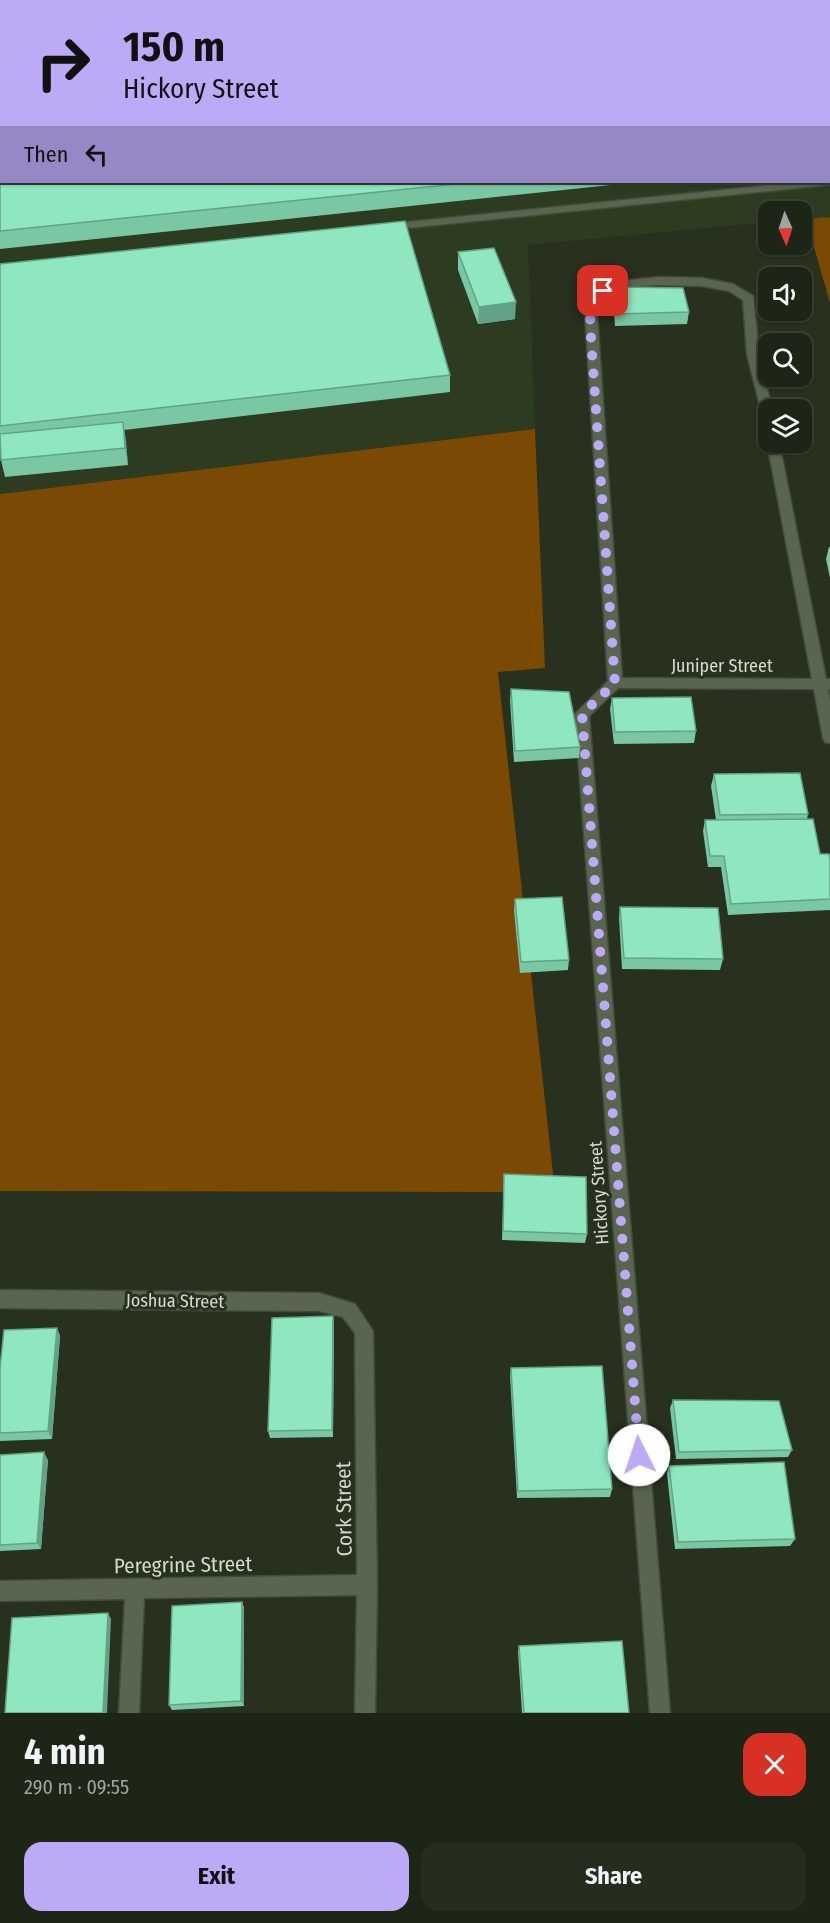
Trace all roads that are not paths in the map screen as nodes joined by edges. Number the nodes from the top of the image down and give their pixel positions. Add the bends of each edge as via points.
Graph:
1 (810, 183) edge
2 (380, 228) edge
3 (764, 399) edge
4 (775, 453) edge
5 (615, 683) junction
6 (825, 684) edge
7 (830, 738) edge
8 (0, 1299) edge
9 (349, 1310) joint
10 (367, 1585) junction
11 (135, 1590) junction
12 (0, 1591) edge
13 (129, 1713) edge
14 (365, 1713) edge
15 (660, 1713) edge

1 - 2 street
3 - 5 street via 753,354 749,299 733,288 702,282 660,281 616,284 591,297
4 - 6 street
5 - 6 street, Juniper Street
5 - 15 street, Hickory Street via 582,714
6 - 7 street
8 - 9 street, Joshua Street via 319,1302
9 - 10 street, Cork Street via 364,1331
10 - 11 street, Peregrine Street
10 - 14 street, Cork Street
11 - 12 street, Peregrine Street
11 - 13 street

